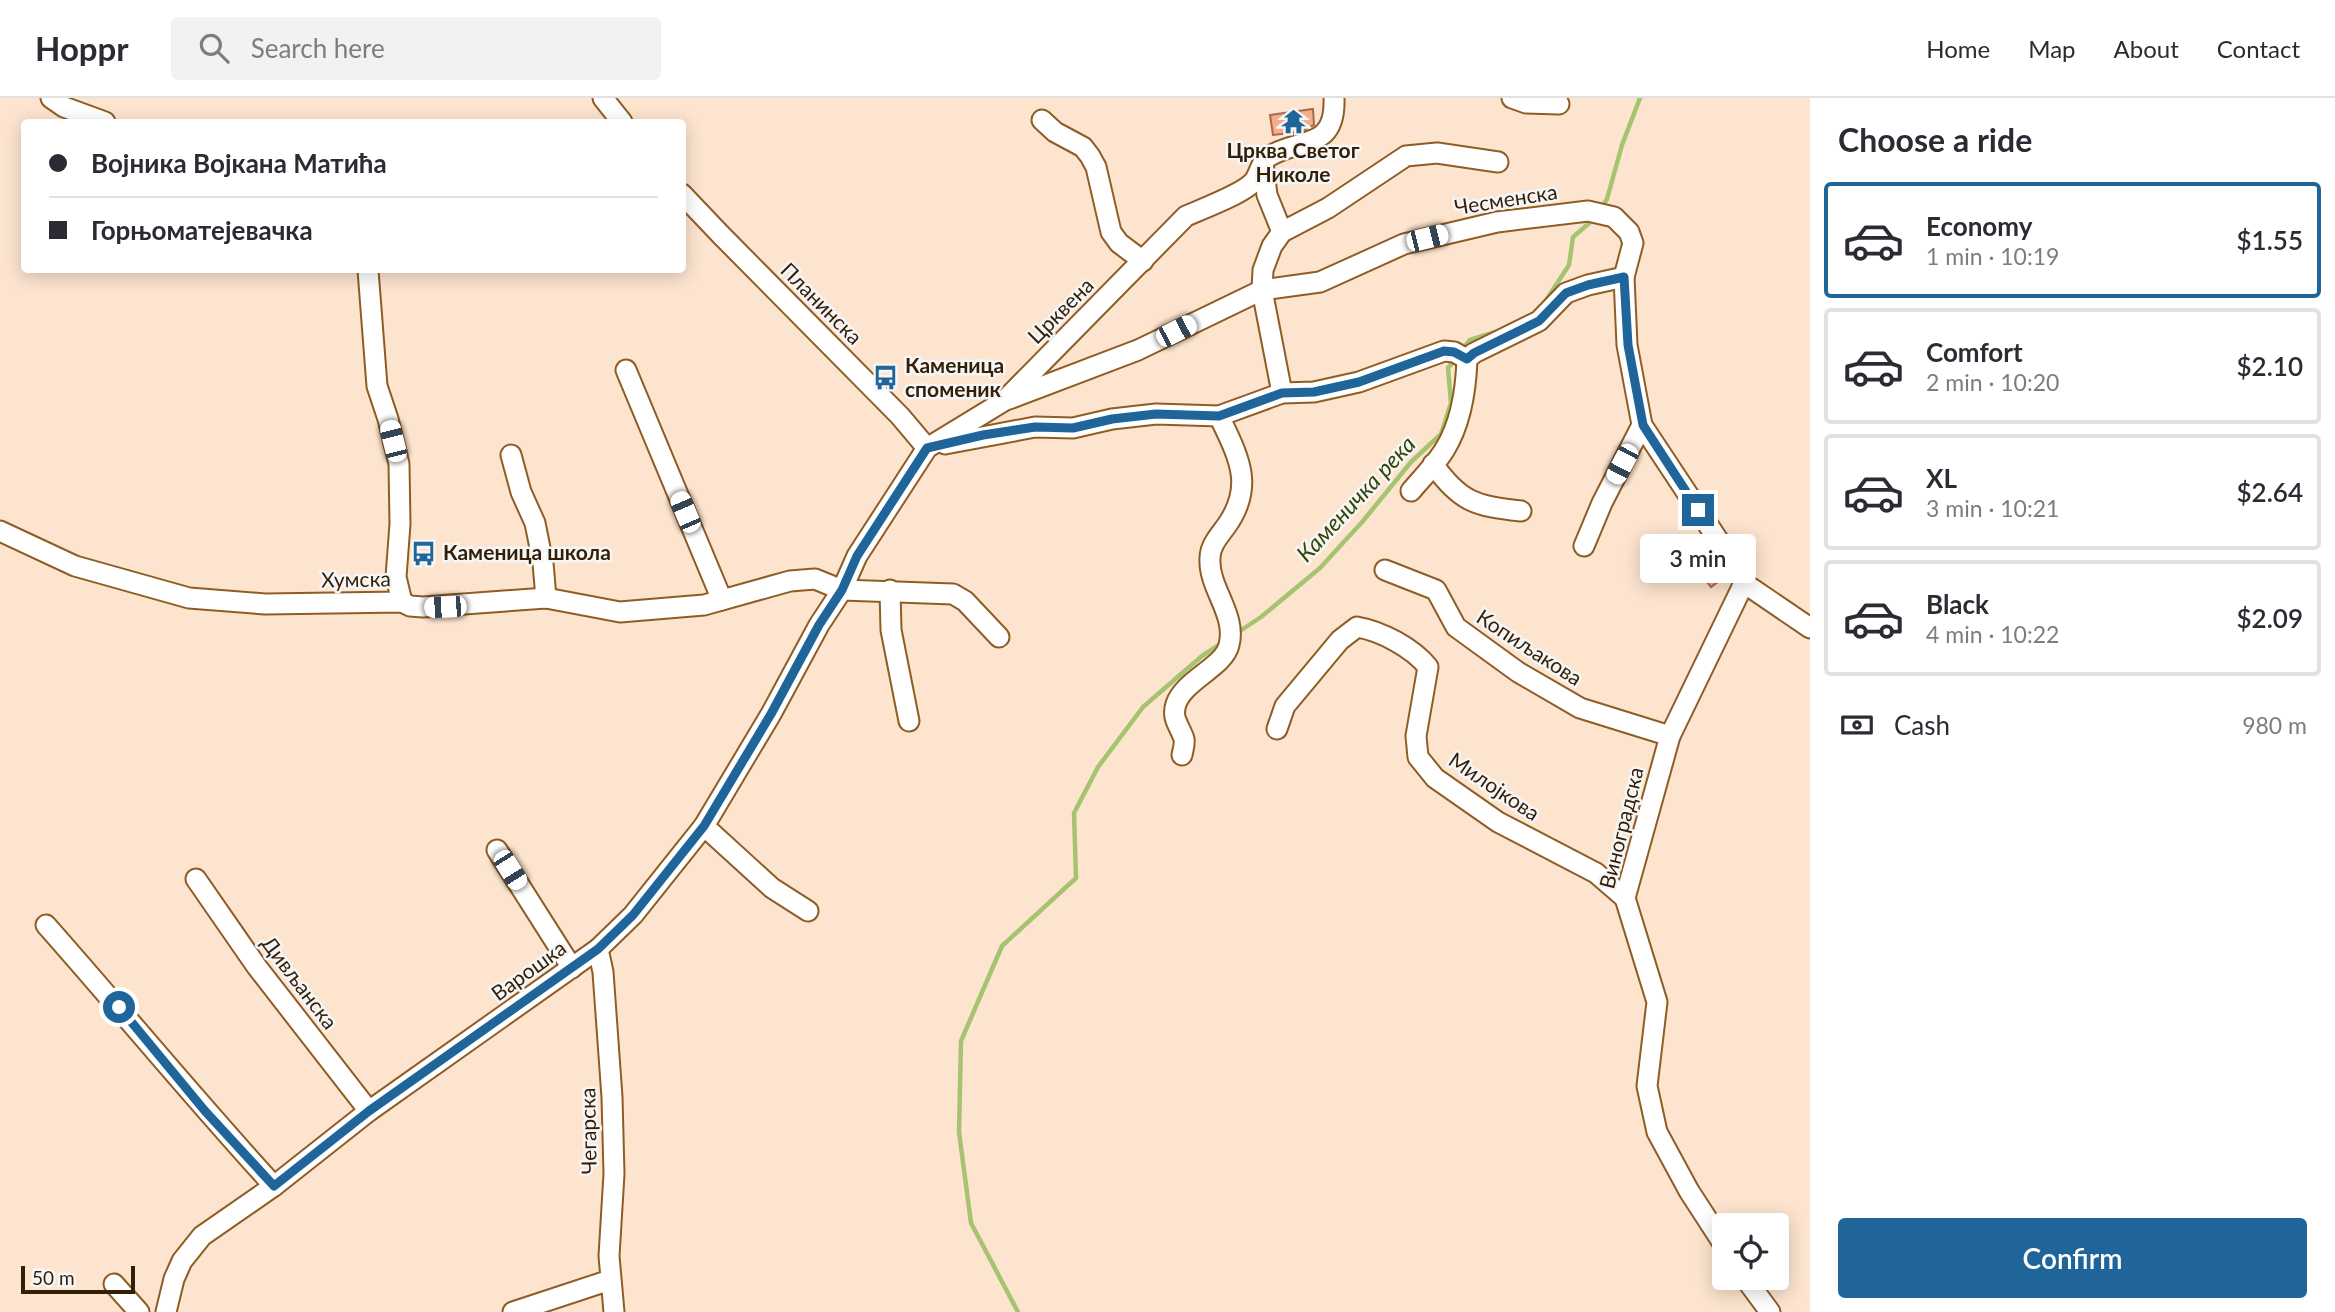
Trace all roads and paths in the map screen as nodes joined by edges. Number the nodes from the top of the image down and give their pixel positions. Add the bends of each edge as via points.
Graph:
1 (51, 98) edge
2 (603, 98) edge
3 (1335, 98) edge
4 (1512, 98) edge
5 (1559, 104) dead end
6 (97, 119) edge
7 (620, 119) edge
8 (1042, 120) dead end
9 (1498, 162) dead end
10 (1263, 163) junction
11 (686, 198) edge
12 (1282, 232) junction
13 (1143, 261) junction
14 (368, 273) edge
15 (1624, 277) junction
16 (1262, 290) junction
17 (1467, 359) junction
18 (626, 370) dead end
19 (1282, 393) junction
20 (1004, 401) junction
21 (1219, 416) junction
22 (1643, 425) junction
23 (927, 448) junction
24 (511, 455) dead end
25 (1433, 464) junction
26 (1411, 491) dead end
27 (1521, 511) dead end
28 (0, 531) edge
29 (1584, 546) dead end
30 (1385, 570) dead end
31 (1744, 583) junction
32 (842, 590) junction
33 (890, 590) junction
34 (546, 598) junction
35 (722, 600) junction
36 (402, 601) junction
37 (1810, 628) edge
38 (999, 637) dead end
39 (909, 721) dead end
40 (1277, 729) dead end
41 (1670, 736) junction
42 (1182, 755) dead end
43 (704, 826) junction
44 (497, 850) dead end
45 (195, 879) dead end
46 (1625, 898) junction
47 (808, 911) dead end
48 (46, 925) dead end
49 (598, 949) junction
50 (572, 968) junction
51 (369, 1111) junction
52 (274, 1186) junction
53 (1712, 1226) edge
54 (610, 1280) junction
55 (114, 1284) dead end
56 (1754, 1290) edge
57 (139, 1312) edge
58 (166, 1312) edge
59 (513, 1312) edge
60 (614, 1312) edge
61 (1770, 1312) edge

1 - 6 street
2 - 7 street
3 - 10 street, Црквена via 1328,130
4 - 5 street
8 - 13 street via 1090,156 1111,232
9 - 12 street via 1437,153 1406,156 1328,208
10 - 12 street via 1267,195
10 - 13 street, Црквена via 1254,182 1186,216
11 - 23 street, Планинска
12 - 16 street via 1262,270
13 - 20 street, Црквена
14 - 36 street via 377,386 399,464 396,577
15 - 16 street, Чесменска via 1633,243 1629,232 1614,217 1588,211 1496,222 1404,244 1320,282
15 - 17 street via 1566,293 1539,321
15 - 22 street via 1628,345
16 - 19 street
16 - 20 street, Чесменска via 1138,350
17 - 19 street via 1444,351 1359,382 1314,392
17 - 25 street via 1457,420
18 - 35 street
19 - 21 street
20 - 23 street, Црквена
21 - 23 street via 1156,414 1073,428 1035,427
21 - 42 street via 1239,457 1244,486 1209,560 1229,621 1229,648 1182,691 1175,706 1174,720 1185,741
22 - 29 street
22 - 31 street
23 - 32 street, Црквена via 857,556
24 - 34 street via 536,523
25 - 26 street
25 - 27 street via 1449,486 1466,498 1485,507
28 - 36 street, Хумска via 75,566 189,598 265,604
30 - 41 street, Копиљакова via 1436,590 1456,627 1518,672 1580,708
31 - 37 street
31 - 41 street, Виноградска
32 - 33 street, Хумска
32 - 35 street, Хумска via 815,579 790,581
32 - 43 street, Варошка
33 - 38 street, Хумска via 953,594
33 - 39 street via 891,630
34 - 35 street, Хумска via 620,612
34 - 36 street, Хумска via 423,607
40 - 46 street, Милојкова via 1284,706 1340,640 1357,627 1370,629 1421,658 1428,667 1416,736 1418,757 1435,778 1498,822 1596,873
41 - 46 street, Виноградска
43 - 47 street via 772,888
43 - 49 street, Варошка via 633,915
44 - 50 street
45 - 51 street, Дивљанска
46 - 53 street, Виноградска via 1657,1002 1647,1086 1657,1132
48 - 52 street
49 - 50 street, Варошка
49 - 54 street, Чегарска via 612,1097
50 - 51 street, Варошка
51 - 52 street, Варошка
52 - 58 street, Варошка via 189,1250 174,1279
54 - 59 street
54 - 60 street, Чегарска
55 - 57 street
56 - 61 street

